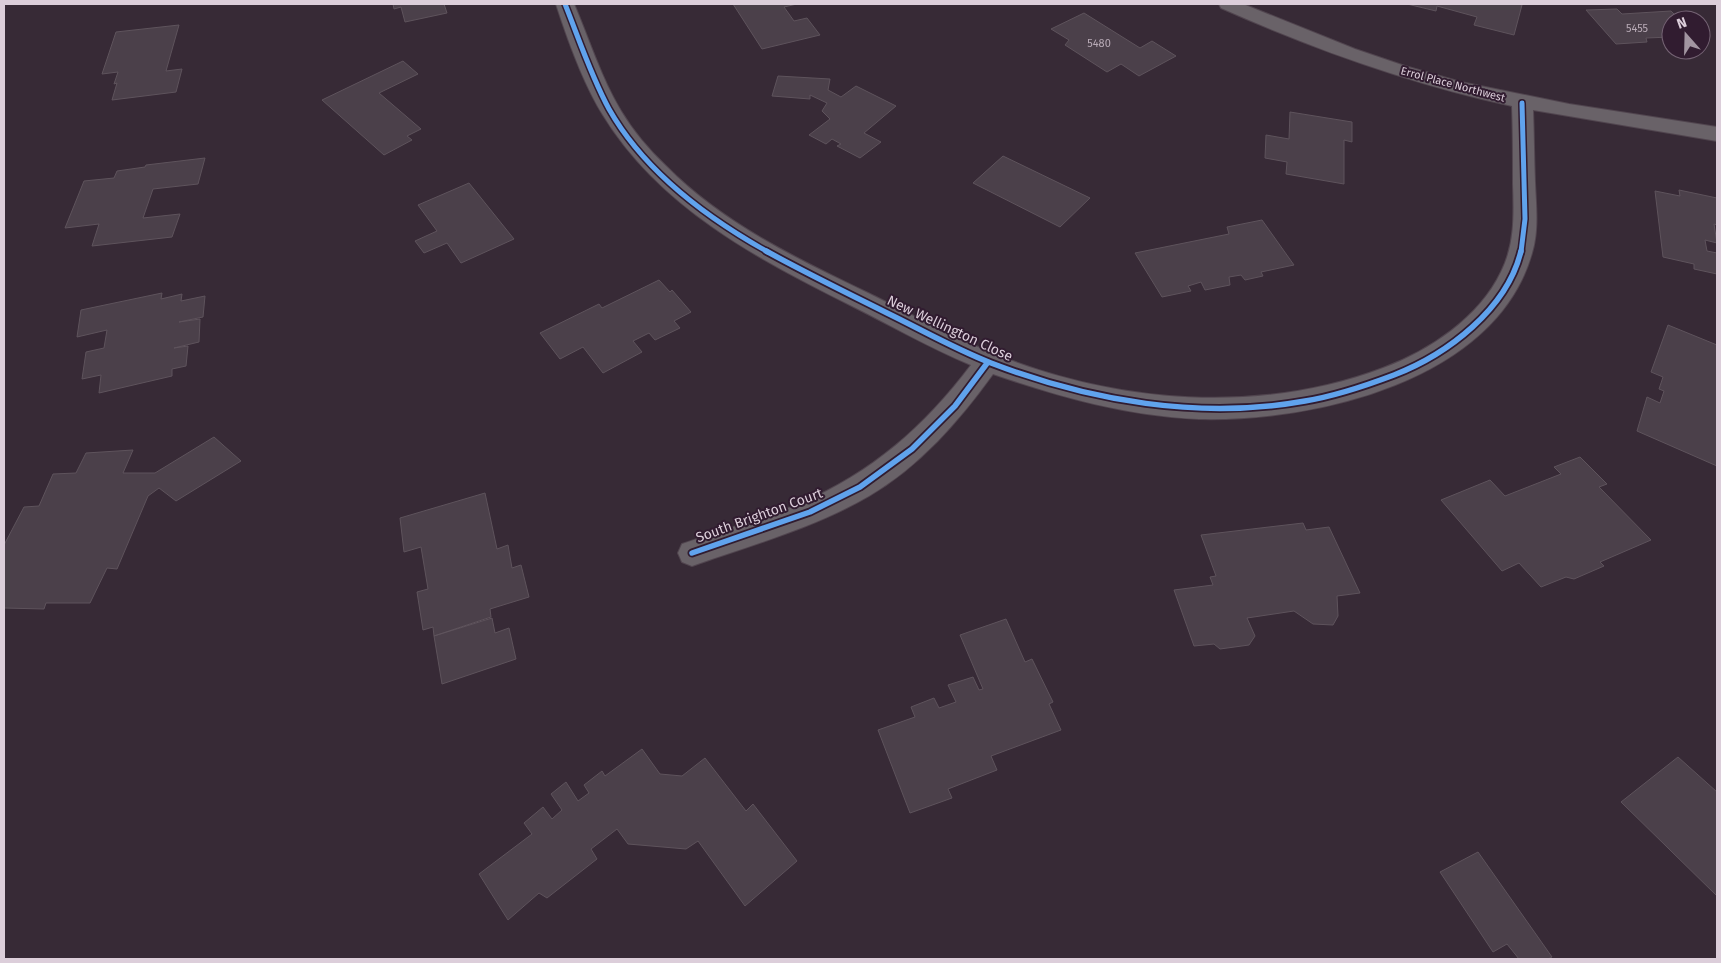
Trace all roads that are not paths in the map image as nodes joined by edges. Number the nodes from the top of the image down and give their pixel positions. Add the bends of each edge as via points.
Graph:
1 (565, 4) edge
2 (1228, 4) edge
3 (1522, 103) junction
4 (1717, 134) edge
5 (988, 362) junction
6 (692, 553) dead end

1 - 5 street, New Wellington Close via 609,108 666,179 731,231 782,261
2 - 3 street, Errol Place Northwest via 1318,43 1421,78
3 - 4 street, Errol Place Northwest
3 - 5 street, New Wellington Close via 1526,226 1520,255 1507,284 1486,313 1459,338 1426,361 1386,379 1334,396 1284,405 1224,409 1162,406 1104,397 1042,382
5 - 6 street, South Brighton Court via 955,406 912,449 860,488 810,512

